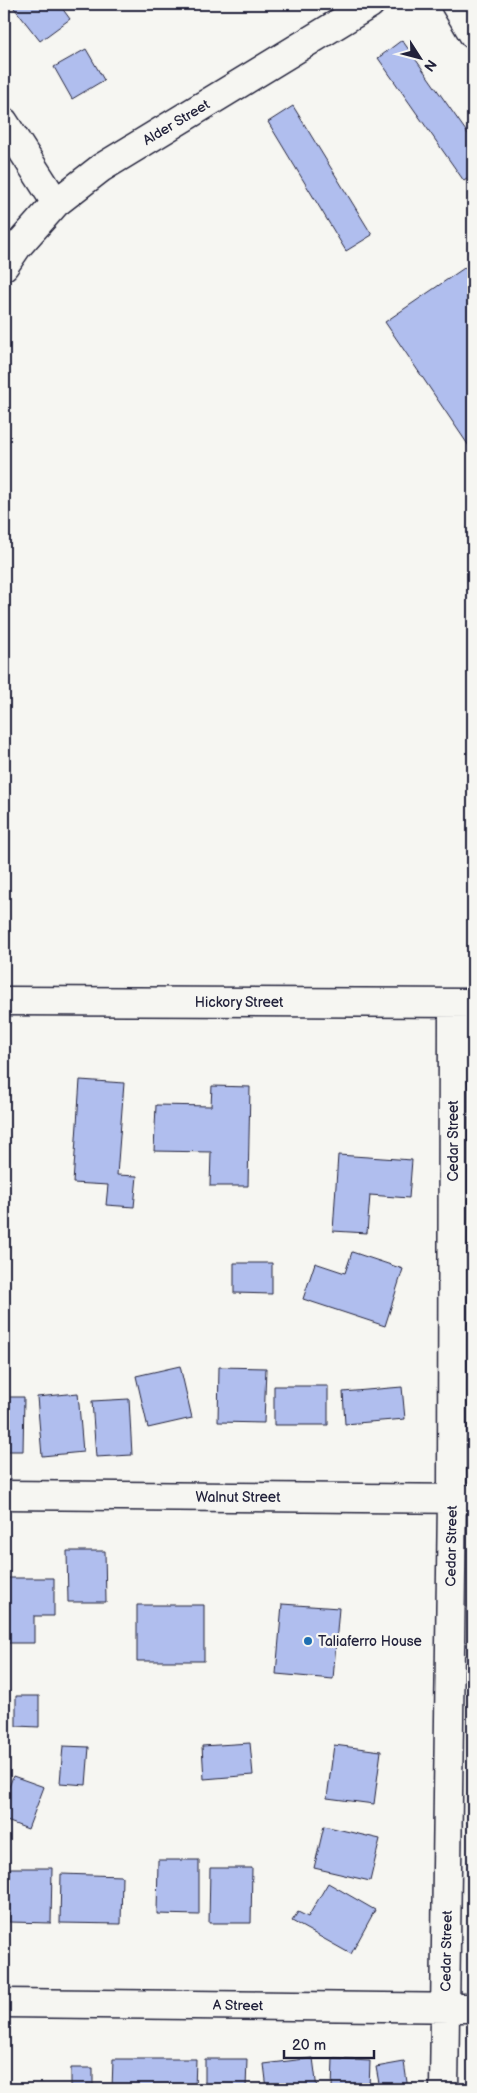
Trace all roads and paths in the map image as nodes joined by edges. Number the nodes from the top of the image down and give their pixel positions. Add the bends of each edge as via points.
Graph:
1 (370, 4) edge
2 (454, 4) edge
3 (473, 34) edge
4 (4, 122) edge
5 (56, 203) junction
6 (4, 266) edge
7 (4, 1001) edge
8 (463, 1003) edge
9 (4, 1495) edge
10 (462, 1499) edge
11 (4, 2003) edge
12 (446, 2008) junction
13 (473, 2008) edge
14 (444, 2089) edge

1 - 5 street, Alder Street via 101,168
2 - 3 street
4 - 5 street
5 - 6 street, Alder Street
7 - 8 street, Hickory Street
8 - 10 street, Cedar Street
9 - 10 street, Walnut Street
10 - 12 street, Cedar Street
11 - 12 street, A Street
12 - 13 street, A Street
12 - 14 street, Cedar Street

